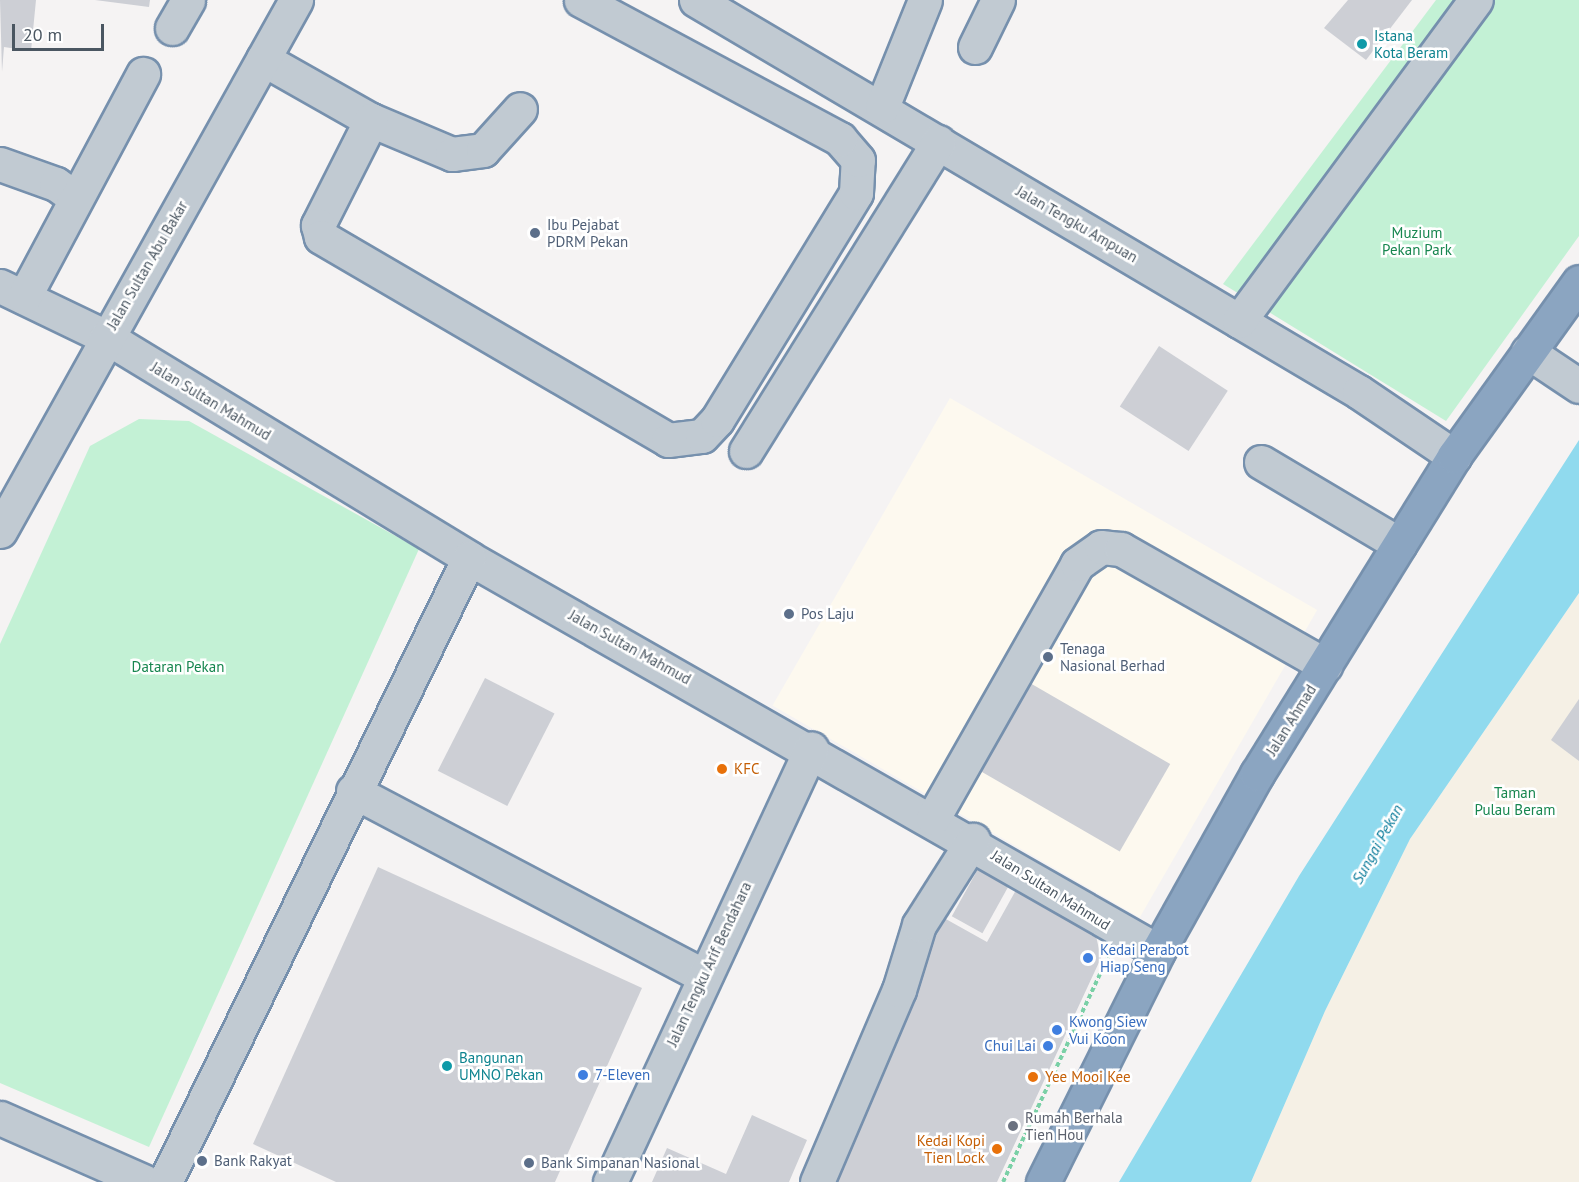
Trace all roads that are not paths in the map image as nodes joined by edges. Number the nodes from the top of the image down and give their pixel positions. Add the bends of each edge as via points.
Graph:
1 (296, 0) edge
2 (581, 0) edge
3 (696, 0) edge
4 (925, 0) edge
5 (998, 0) edge
6 (1476, 0) edge
7 (975, 47) dead end
8 (263, 59) junction
9 (143, 74) dead end
10 (882, 107) junction
11 (520, 109) dead end
12 (371, 120) junction
13 (938, 142) junction
14 (0, 164) edge
15 (74, 197) junction
16 (1579, 282) edge
17 (12, 292) edge
18 (1239, 321) junction
19 (106, 337) junction
20 (1528, 352) junction
21 (1579, 386) edge
22 (746, 451) dead end
23 (1454, 456) junction
24 (1261, 462) dead end
25 (0, 531) edge
26 (1399, 544) junction
27 (469, 558) junction
28 (1324, 665) junction
29 (811, 748) junction
30 (352, 791) junction
31 (933, 818) junction
32 (973, 840) junction
33 (1158, 951) junction
34 (704, 976) junction
35 (0, 1118) edge
36 (145, 1182) edge
37 (165, 1182) edge
38 (610, 1182) edge
39 (817, 1182) edge
40 (1043, 1182) edge

1 - 8 street, Jalan Sultan Abu Bakar
2 - 12 street via 840,139 858,159 856,193 717,420 702,436 668,440 321,237 318,225
3 - 10 street, Jalan Tengku Ampuan
4 - 10 street
5 - 7 street
6 - 18 street
8 - 12 street
8 - 19 street, Jalan Sultan Abu Bakar
9 - 15 street
10 - 13 street, Jalan Tengku Ampuan
11 - 12 street via 501,136 470,155 452,154
13 - 18 street, Jalan Tengku Ampuan
13 - 22 street
14 - 15 street via 56,184
15 - 17 street
16 - 20 highway, Jalan Ahmad
17 - 19 street, Jalan Sultan Mahmud
18 - 23 street, Jalan Tengku Ampuan
19 - 25 street, Jalan Sultan Abu Bakar
19 - 27 street, Jalan Sultan Mahmud
20 - 21 street
20 - 23 highway, Jalan Ahmad
23 - 26 highway, Jalan Ahmad
24 - 26 street
26 - 28 highway, Jalan Ahmad
27 - 29 street, Jalan Sultan Mahmud
27 - 30 street
28 - 31 street via 1121,549 1101,547 1077,564
28 - 33 highway, Jalan Ahmad
29 - 31 street, Jalan Sultan Mahmud
29 - 34 street, Jalan Tengku Arif Bendahara
30 - 34 street
30 - 37 street
31 - 32 street, Jalan Sultan Mahmud
32 - 33 street, Jalan Sultan Mahmud via 1120,933
32 - 39 street via 919,925 899,990
33 - 40 highway, Jalan Ahmad
34 - 38 street, Jalan Tengku Arif Bendahara
35 - 36 street

